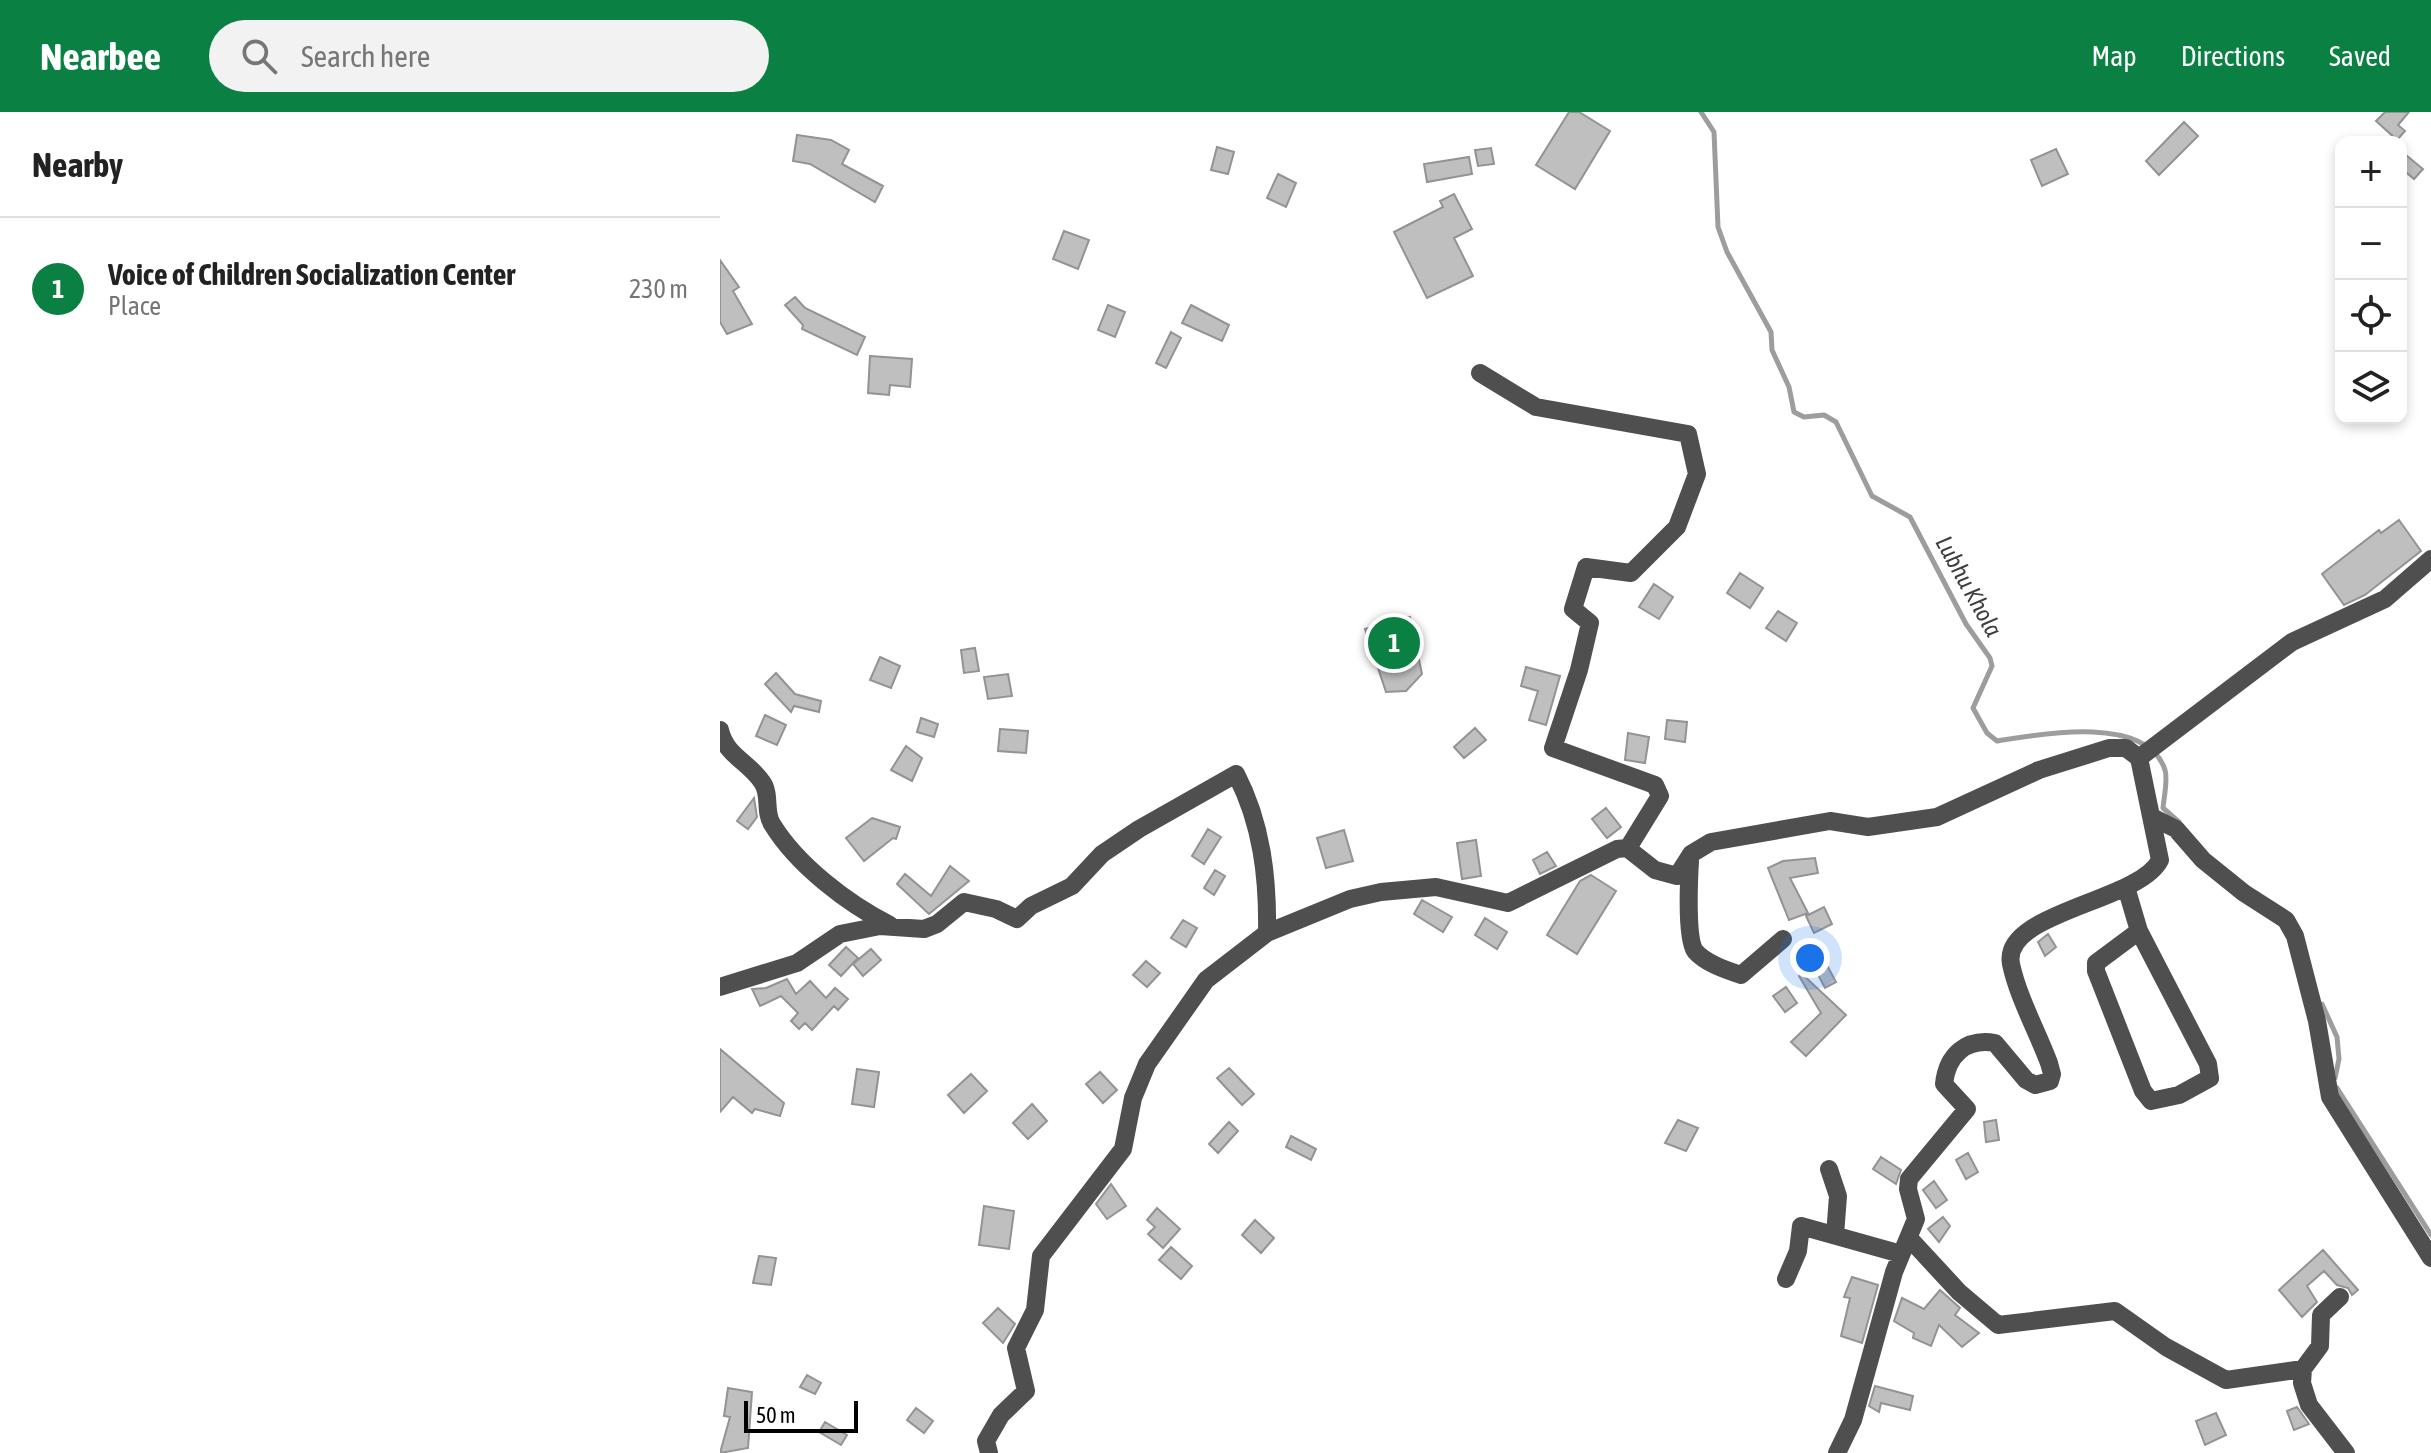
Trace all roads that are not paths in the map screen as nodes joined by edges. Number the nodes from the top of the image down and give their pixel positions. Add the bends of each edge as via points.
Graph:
1 (1480, 373) dead end
2 (2431, 559) edge
3 (720, 730) edge
4 (2147, 751) junction
5 (2154, 818) junction
6 (1628, 848) junction
7 (1691, 854) junction
8 (2126, 887) junction
9 (892, 927) junction
10 (2139, 931) junction
11 (1267, 933) junction
12 (1783, 939) dead end
13 (720, 987) edge
14 (1829, 1169) dead end
15 (1835, 1235) junction
16 (1905, 1246) junction
17 (2431, 1258) edge
18 (1786, 1279) dead end
19 (2340, 1297) dead end
20 (2303, 1369) junction
21 (989, 1453) edge
22 (1837, 1453) edge
23 (2346, 1453) edge

1 - 6 street via 1536,407 1688,434 1697,474 1677,527 1631,573 1586,567 1573,609 1590,623 1553,748 1655,785 1660,796
2 - 4 street via 2385,599 2292,642
3 - 9 street via 727,749 762,780 769,818 785,841 868,915
4 - 5 street
4 - 7 street via 2109,748 2039,770 1937,817 1868,827 1830,821 1721,840
5 - 8 street via 2160,860 2155,871
5 - 17 street via 2176,829 2203,860 2286,920 2312,999 2330,1097
6 - 7 street via 1667,876 1677,876
6 - 11 street via 1508,903 1436,887 1381,892
7 - 12 street via 1686,898 1698,954 1741,975
8 - 10 street
8 - 16 street via 2033,927 2013,946 2011,963 2052,1074 2044,1085 2035,1085 1995,1043 1970,1043 1950,1060 1944,1084 1967,1109 1909,1179 1916,1219
9 - 11 street via 924,929 964,902 1017,919 1072,886 1102,854 1139,829 1236,774 1264,858
9 - 13 street via 840,934 797,963
10 - 10 street via 2172,989 2210,1078 2163,1101 2151,1101 2143,1091 2096,971 2096,963
11 - 21 street via 1206,980 1184,1010 1147,1064 1133,1098 1123,1149 1041,1256 1035,1310 1016,1348 1026,1391 1001,1415 986,1441
14 - 15 street via 1838,1196
15 - 16 street
15 - 18 street via 1801,1226
16 - 20 street via 1998,1325 2115,1311 2226,1380
16 - 22 street via 1853,1420
19 - 20 street via 2321,1315 2320,1346
20 - 23 street via 2309,1405

